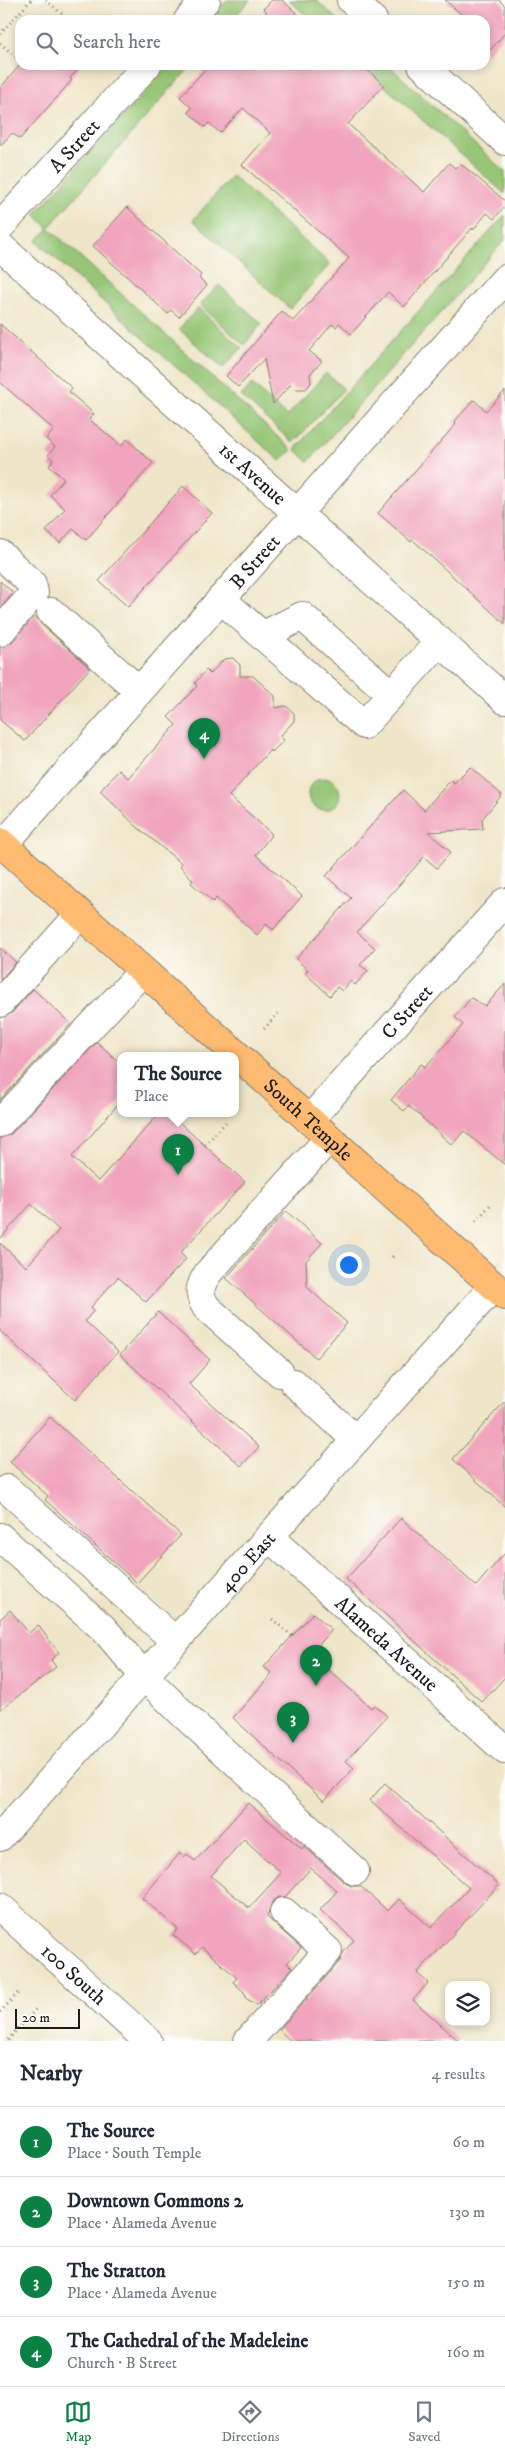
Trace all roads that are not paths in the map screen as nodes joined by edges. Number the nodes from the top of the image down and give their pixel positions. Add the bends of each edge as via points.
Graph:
1 (206, 0) edge
2 (351, 0) edge
3 (192, 15) edge
4 (368, 15) edge
5 (142, 70) edge
6 (427, 70) edge
7 (505, 141) edge
8 (0, 227) edge
9 (0, 246) edge
10 (505, 279) edge
11 (297, 513) junction
12 (0, 554) edge
13 (221, 599) junction
14 (51, 612) dead end
15 (0, 632) edge
16 (262, 636) junction
17 (440, 641) junction
18 (139, 691) junction
19 (392, 695) junction
20 (505, 700) edge
21 (1, 843) edge
22 (505, 902) edge
23 (80, 914) junction
24 (143, 970) junction
25 (0, 1003) edge
26 (234, 1052) edge
27 (239, 1057) edge
28 (309, 1120) junction
29 (0, 1123) edge
30 (329, 1138) junction
31 (500, 1291) edge
32 (356, 1440) junction
33 (7, 1489) dead end
34 (269, 1536) junction
35 (0, 1537) edge
36 (175, 1641) junction
37 (144, 1676) junction
38 (505, 1750) edge
39 (0, 1837) edge
40 (355, 1871) dead end
41 (0, 1907) edge
42 (284, 1912) dead end
43 (148, 2041) edge
44 (248, 2041) edge

1 - 3 street
2 - 4 street
5 - 8 street, A Street
6 - 7 street
9 - 11 street, 1st Avenue
10 - 11 street, B Street
11 - 13 street, B Street
11 - 17 street, 1st Avenue
12 - 15 street via 32,584 34,593
13 - 16 street
13 - 18 street, B Street
14 - 18 street
16 - 19 street via 302,616
16 - 19 street via 364,725
17 - 19 street
17 - 20 street, 1st Avenue
18 - 21 street, B Street
21 - 23 main road, South Temple
22 - 28 street, C Street
23 - 24 main road, South Temple
23 - 25 street
24 - 26 main road, South Temple
24 - 29 street
27 - 28 main road, South Temple
28 - 30 main road, South Temple
30 - 31 main road, South Temple
30 - 32 street via 208,1273 200,1286 200,1296 206,1307
31 - 32 street, 400 East
32 - 34 street, 400 East
33 - 36 street
34 - 36 street, 400 East
34 - 38 street, Alameda Avenue
35 - 37 street via 104,1629
36 - 37 street, 400 East
37 - 39 street, 400 East
37 - 40 street
41 - 43 street, 100 South
42 - 44 street via 328,1951

